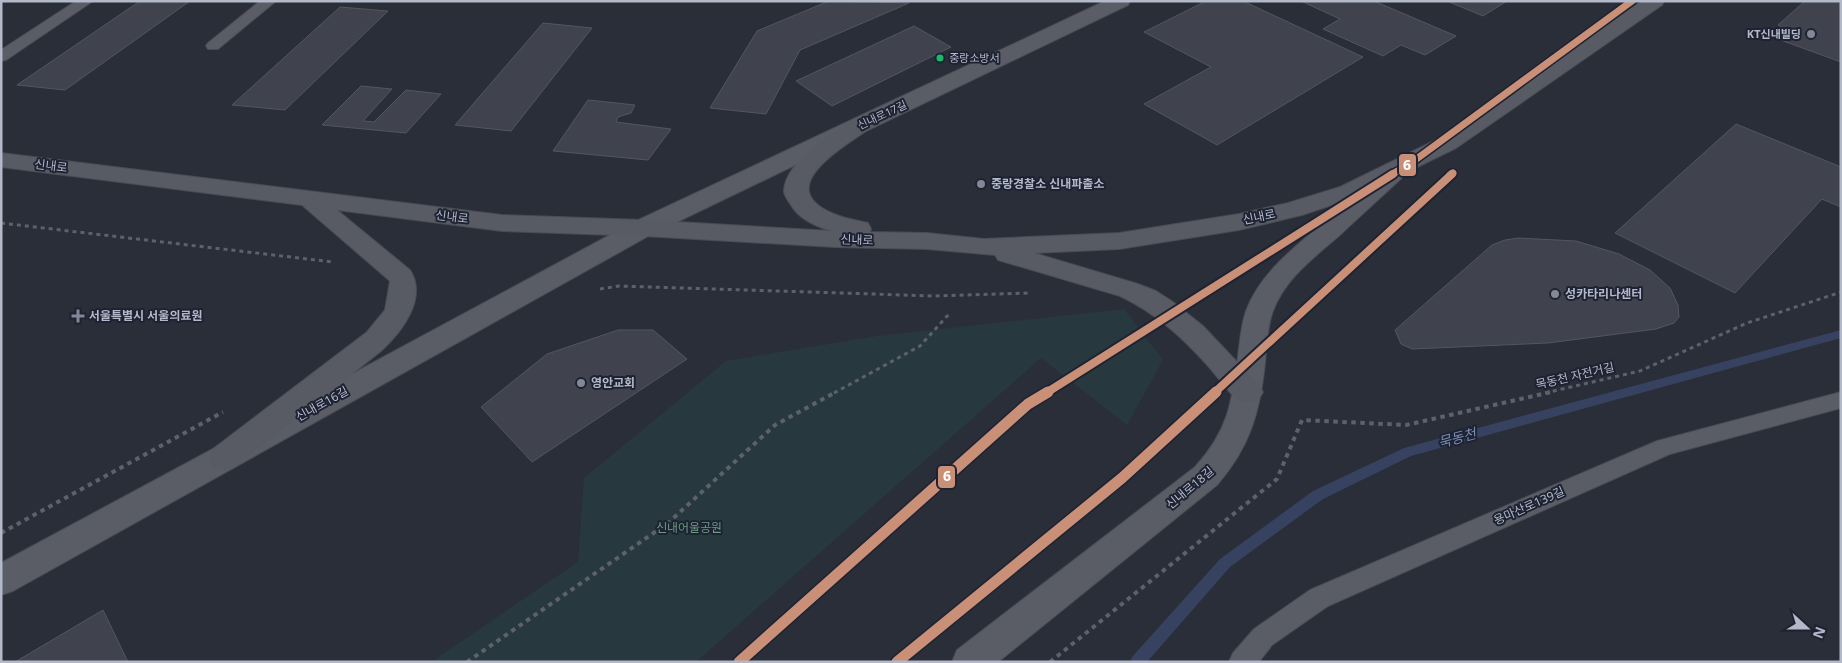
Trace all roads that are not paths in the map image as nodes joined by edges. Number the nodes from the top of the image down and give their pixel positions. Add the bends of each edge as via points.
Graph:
1 (86, 1) edge
2 (269, 1) edge
3 (1121, 1) edge
4 (1655, 1) edge
5 (212, 46) dead end
6 (1, 57) edge
7 (858, 126) junction
8 (1, 160) edge
9 (1400, 167) junction
10 (308, 198) junction
11 (643, 228) junction
12 (901, 241) junction
13 (984, 247) junction
14 (1248, 392) junction
15 (1841, 400) edge
16 (224, 458) junction
17 (1, 580) edge
18 (970, 662) edge
19 (1242, 662) edge

1 - 6 lane
2 - 5 lane
3 - 7 street, 신내로17길
4 - 9 main road, 신내로 via 1448,144
7 - 11 street, 신내로17길
7 - 12 main road via 816,156 798,179 796,191 801,204 822,219
8 - 10 main road, 신내로
9 - 13 main road, 신내로 via 1348,192 1292,210 1231,223 1119,241
9 - 14 street, 신내로18길 via 1289,266 1271,290 1255,332
10 - 11 main road, 신내로 via 502,223
10 - 16 main road via 401,276 404,280 400,307 391,324 371,344
11 - 12 main road, 신내로
11 - 16 street, 신내로16길
12 - 13 main road, 신내로
13 - 14 main road via 1148,298 1183,324
14 - 18 street, 신내로18길 via 1244,413 1231,445 1206,476
15 - 19 lane, 용마산로139길 via 1665,446 1318,598 1263,637
16 - 17 street, 신내로16길

